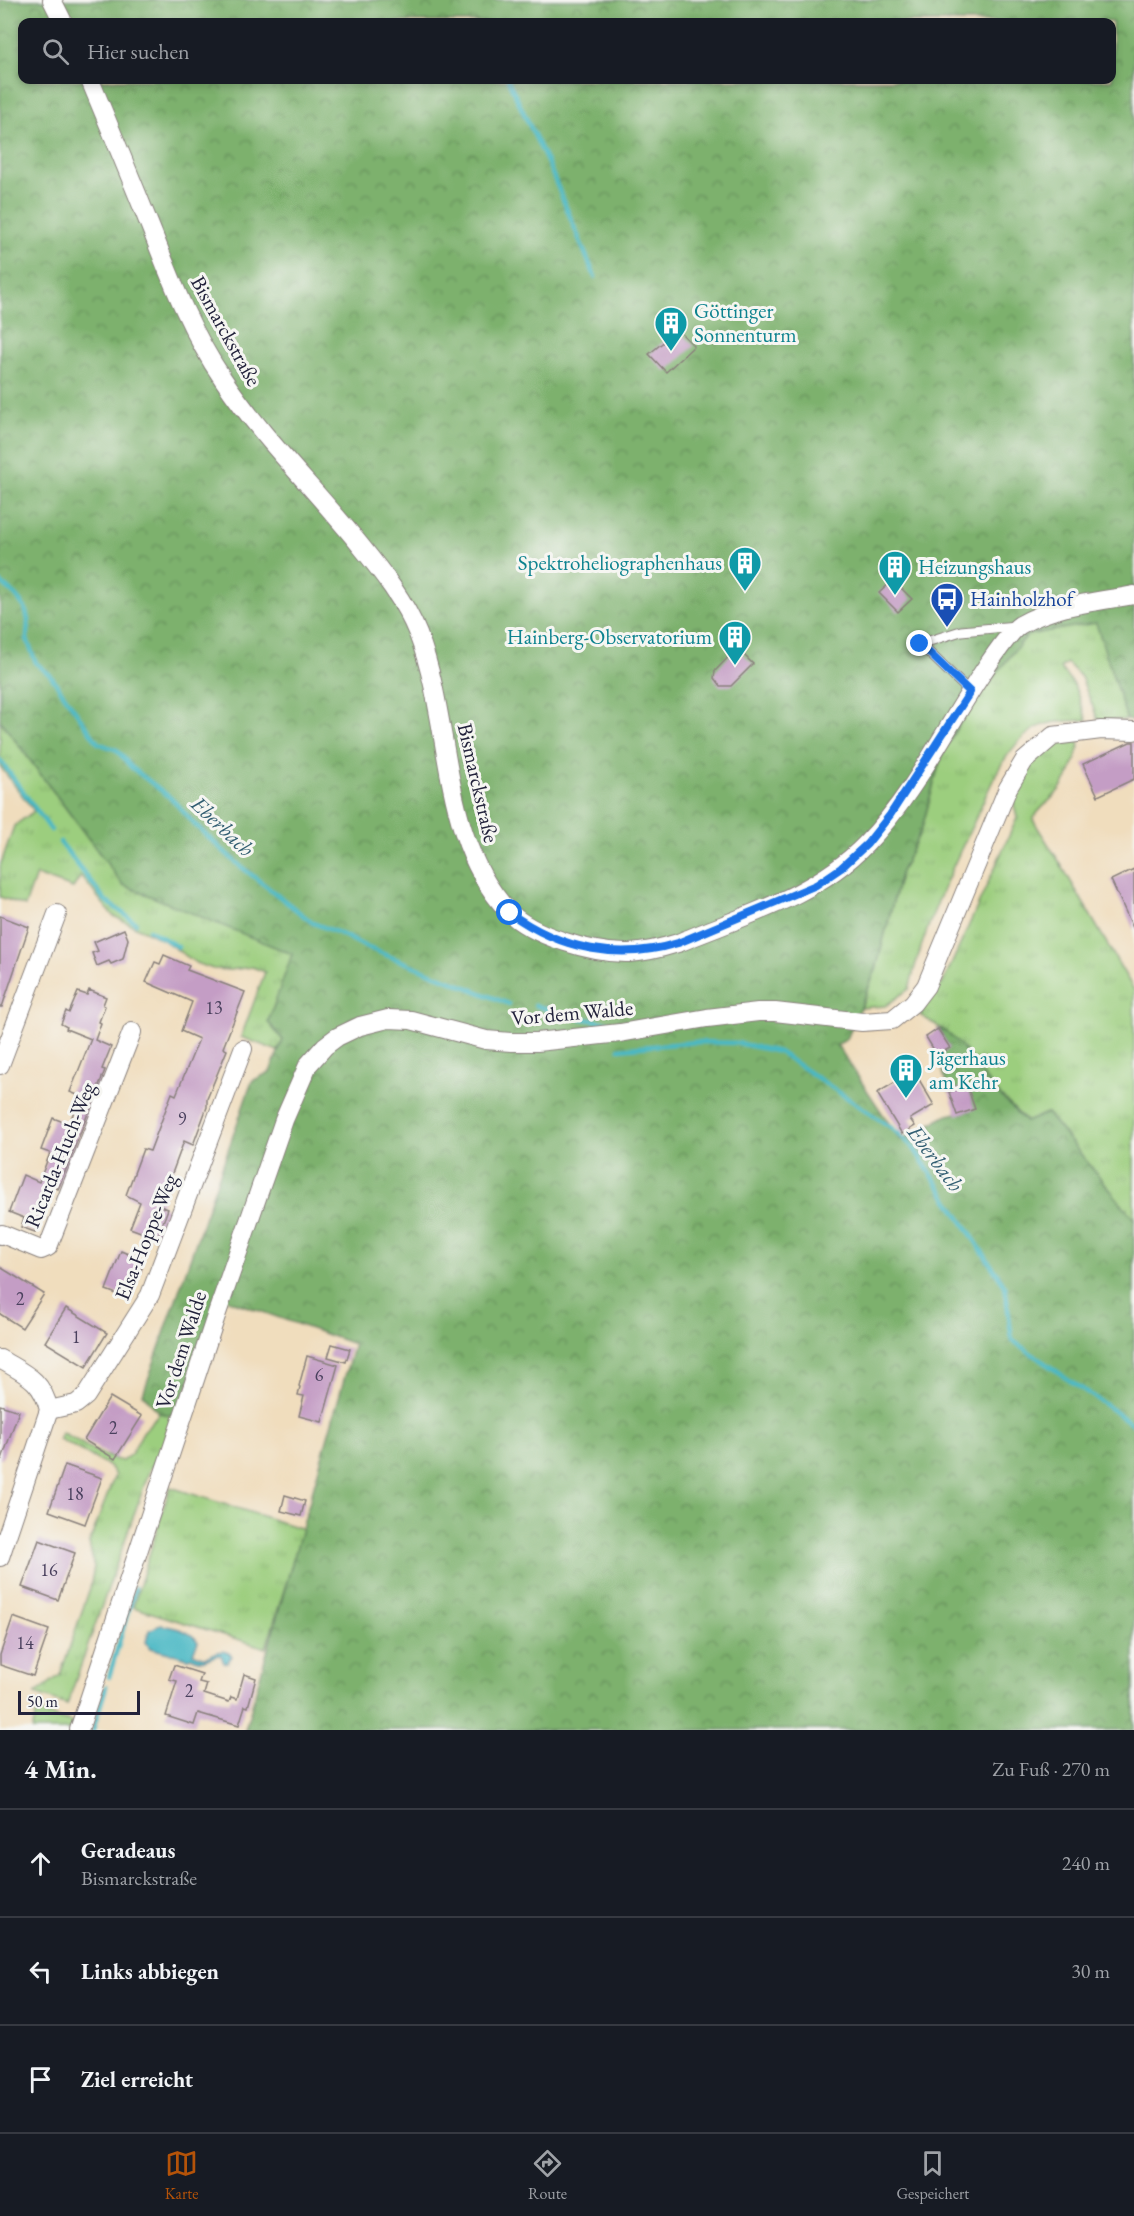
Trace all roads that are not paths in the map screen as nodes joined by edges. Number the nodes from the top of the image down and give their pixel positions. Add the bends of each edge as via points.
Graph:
1 (52, 0) edge
2 (61, 18) edge
3 (92, 84) edge
4 (1134, 596) edge
5 (1018, 626) junction
6 (970, 692) junction
7 (1134, 731) edge
8 (57, 914) dead end
9 (132, 1032) dead end
10 (243, 1048) dead end
11 (0, 1065) edge
12 (0, 1235) edge
13 (0, 1359) edge
14 (49, 1410) junction
15 (1, 1552) edge
16 (79, 1730) edge

1 - 2 street
3 - 6 street, Bismarckstraße via 169,274 204,348 261,432 365,551 409,614 433,681 451,782 472,855 495,896 526,925 595,950 656,950 816,885 858,852 890,815
4 - 5 street, Bismarckstraße via 1059,608
5 - 6 street, Bismarckstraße
5 - 6 lane via 962,631 920,644
7 - 16 street, Vor dem Walde via 1101,730 1053,736 1024,761 1008,788 926,986 909,1008 892,1020 862,1022 758,1012 620,1033 511,1042 486,1040 411,1020 388,1019 360,1026 325,1046 308,1065 284,1120
8 - 11 street
9 - 12 street, Ricarda-Huch-Weg via 48,1247 41,1250
10 - 14 street, Elsa-Hoppe-Weg via 150,1295 86,1396 76,1404
13 - 14 street via 35,1381 45,1393
14 - 15 street

